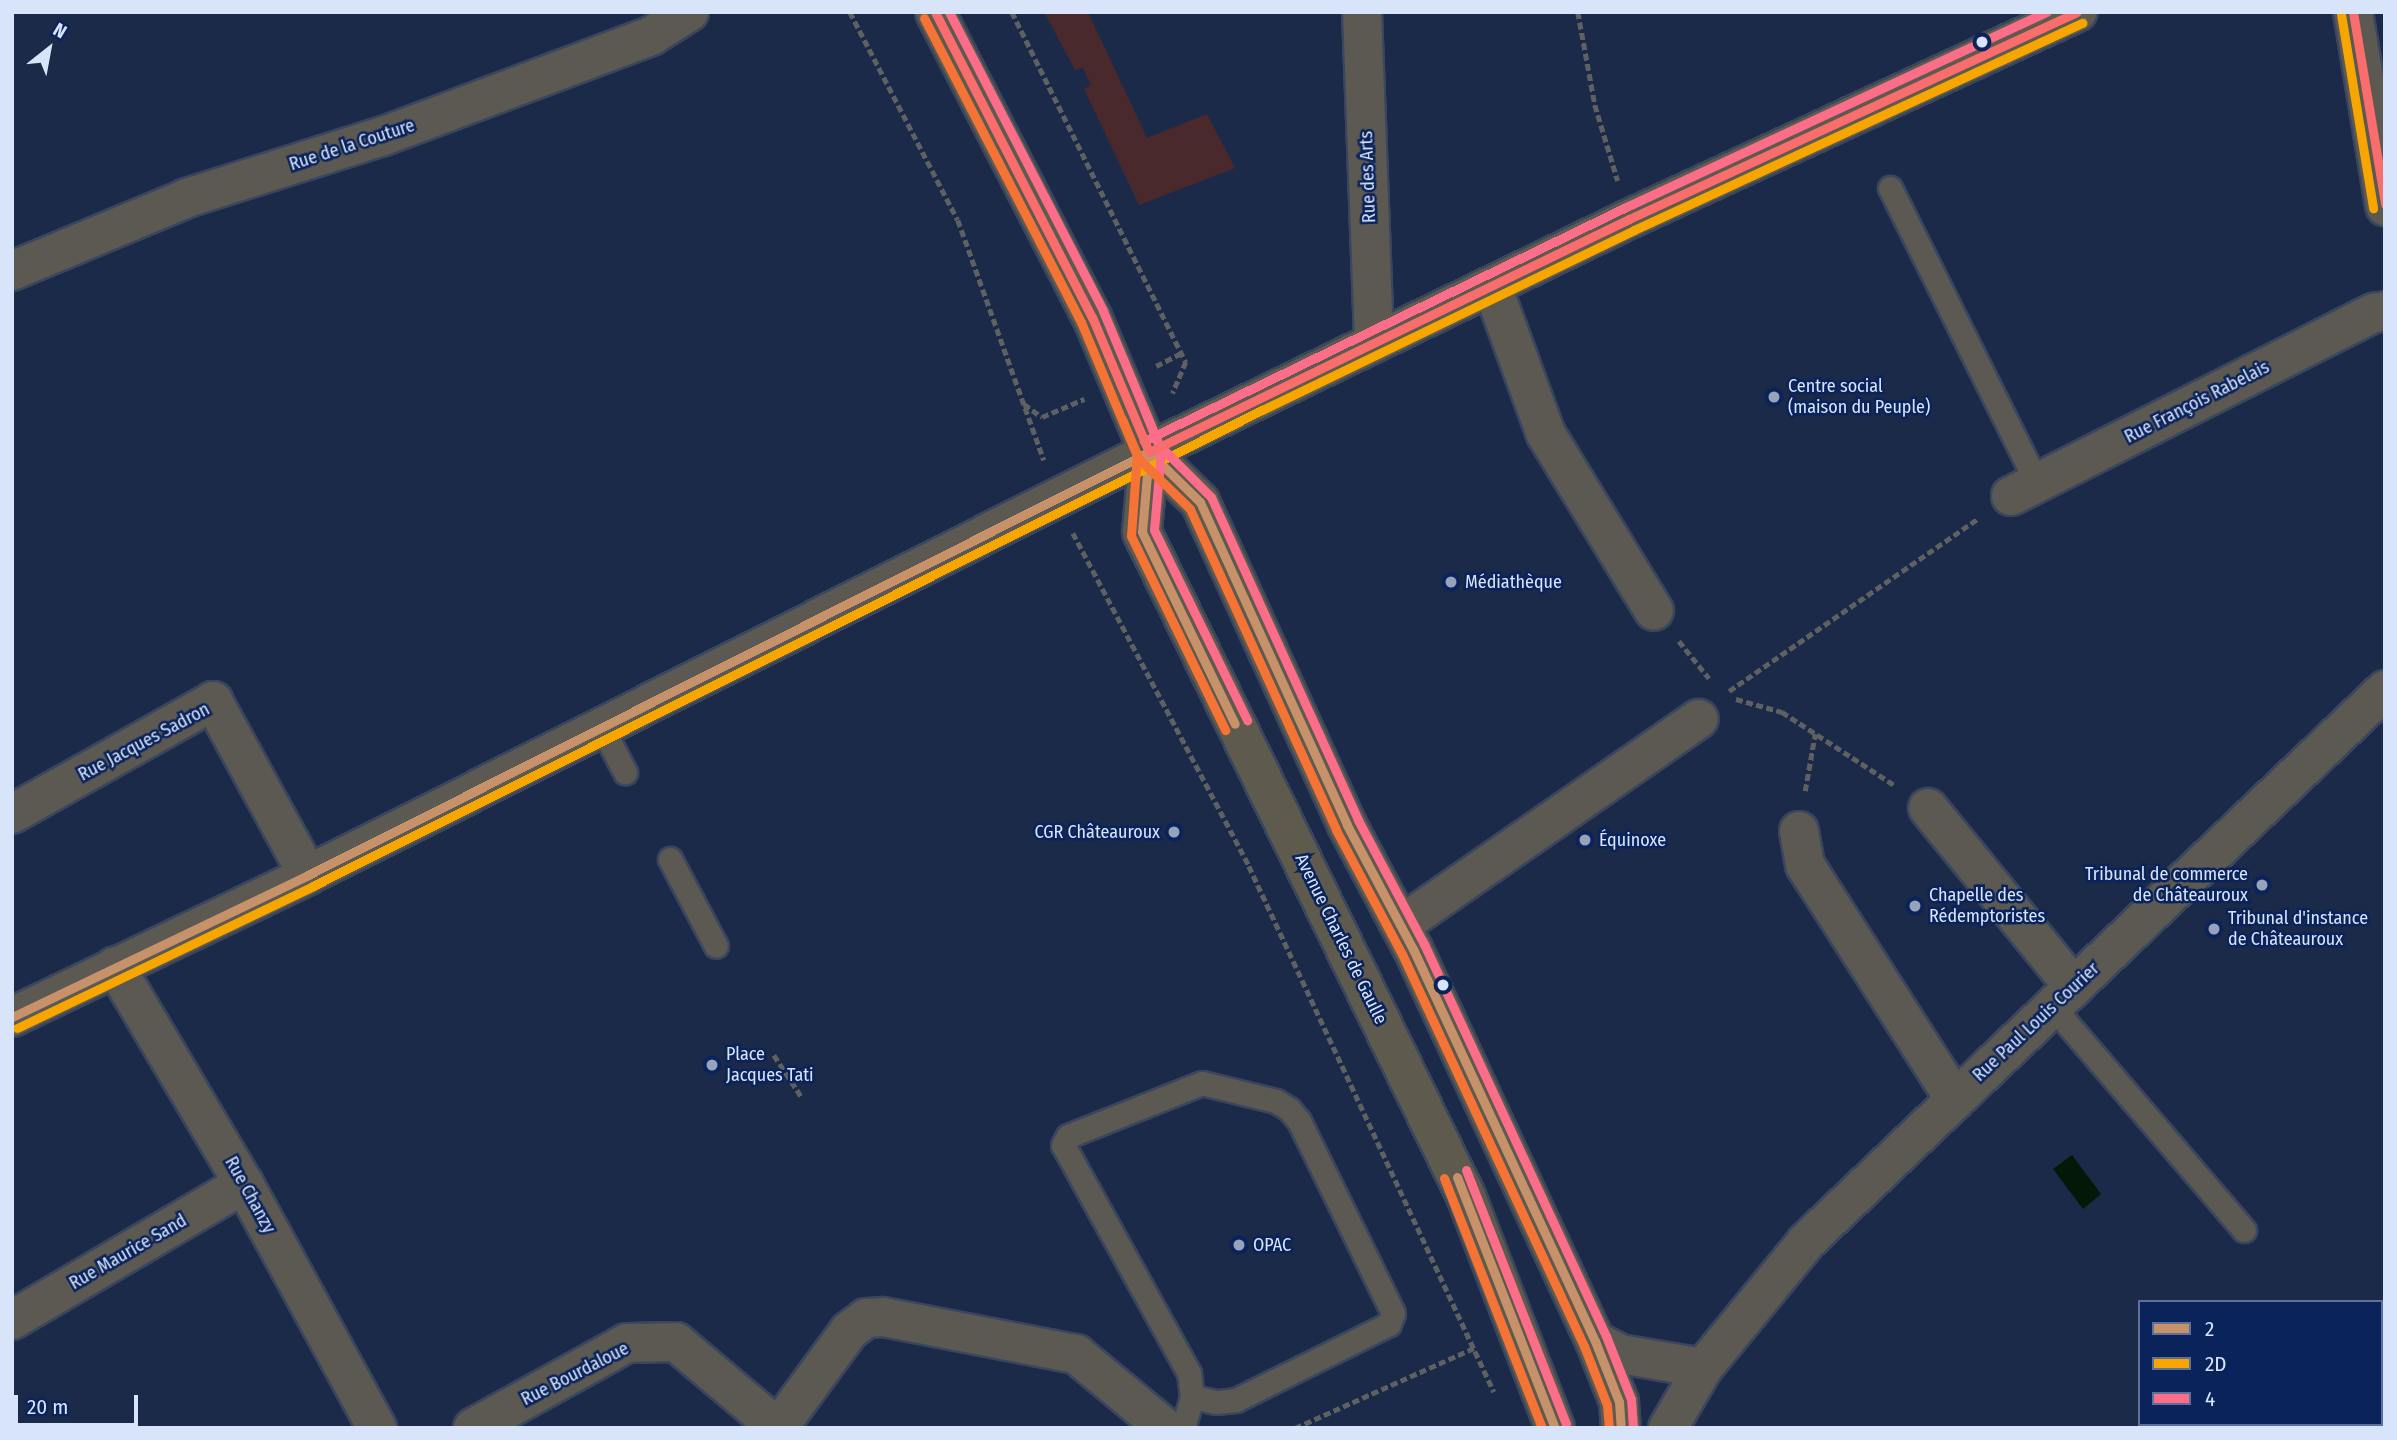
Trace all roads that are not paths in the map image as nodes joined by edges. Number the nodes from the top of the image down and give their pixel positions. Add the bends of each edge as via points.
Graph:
1 (689, 12) edge
2 (936, 12) edge
3 (1362, 12) edge
4 (2077, 12) edge
5 (2353, 12) edge
6 (1890, 188) dead end
7 (2385, 206) edge
8 (12, 271) edge
9 (1492, 286) junction
10 (2385, 311) edge
11 (1374, 343) junction
12 (1149, 452) junction
13 (2024, 489) joint
14 (1654, 611) road end
15 (2385, 690) edge
16 (1711, 708) road end
17 (602, 728) junction
18 (625, 772) dead end
19 (1928, 808) road end
20 (12, 814) edge
21 (1798, 831) road end
22 (670, 859) dead end
23 (308, 875) junction
24 (1401, 925) junction
25 (716, 946) dead end
26 (115, 966) junction
27 (2063, 997) junction
28 (12, 1017) edge
29 (1955, 1100) junction
30 (244, 1184) junction
31 (2244, 1230) dead end
32 (12, 1320) edge
33 (1595, 1341) junction
34 (1703, 1368) junction
35 (1192, 1397) junction
36 (377, 1428) edge
37 (473, 1428) edge
38 (778, 1428) edge
39 (1165, 1428) edge
40 (1184, 1428) edge
41 (1555, 1428) edge
42 (1621, 1428) edge
43 (1668, 1428) edge

1 - 8 street, Rue de la Couture via 638,41 381,137 187,198
2 - 12 main road, Avenue Charles de Gaulle via 1092,317
3 - 11 street, Rue des Arts
4 - 9 main road
5 - 7 street
6 - 13 lane
9 - 11 main road
9 - 14 street via 1546,433
10 - 13 street, Rue François Rabelais
11 - 12 main road
12 - 17 street
12 - 24 main road, Avenue Charles de Gaulle via 1200,502 1347,825
12 - 41 main road, Avenue Charles de Gaulle via 1142,532 1466,1196
15 - 27 street, Rue Paul Louis Courier
16 - 24 street
17 - 18 lane
17 - 23 street
19 - 27 street
20 - 23 street, Rue Jacques Sadron via 213,701
21 - 29 street via 1805,865
22 - 25 lane
23 - 26 street
24 - 33 main road, Avenue Charles de Gaulle
26 - 28 street
26 - 30 street, Rue Chanzy
27 - 29 street, Rue Paul Louis Courier
27 - 31 lane
29 - 34 street, Rue Paul Louis Courier via 1806,1242
30 - 32 street, Rue Maurice Sand
30 - 36 street, Rue Chanzy
33 - 34 street via 1620,1354
33 - 42 main road, Avenue Charles de Gaulle via 1619,1402
34 - 43 street, Rue Paul Louis Courier
35 - 35 lane via 1189,1373 1063,1145 1068,1136 1202,1083 1276,1101 1289,1109 1393,1313 1389,1325 1236,1401
35 - 40 lane
37 - 38 street, Rue Bourdaloue via 627,1343 676,1342
38 - 39 street via 849,1331 866,1318 883,1317 1076,1354

